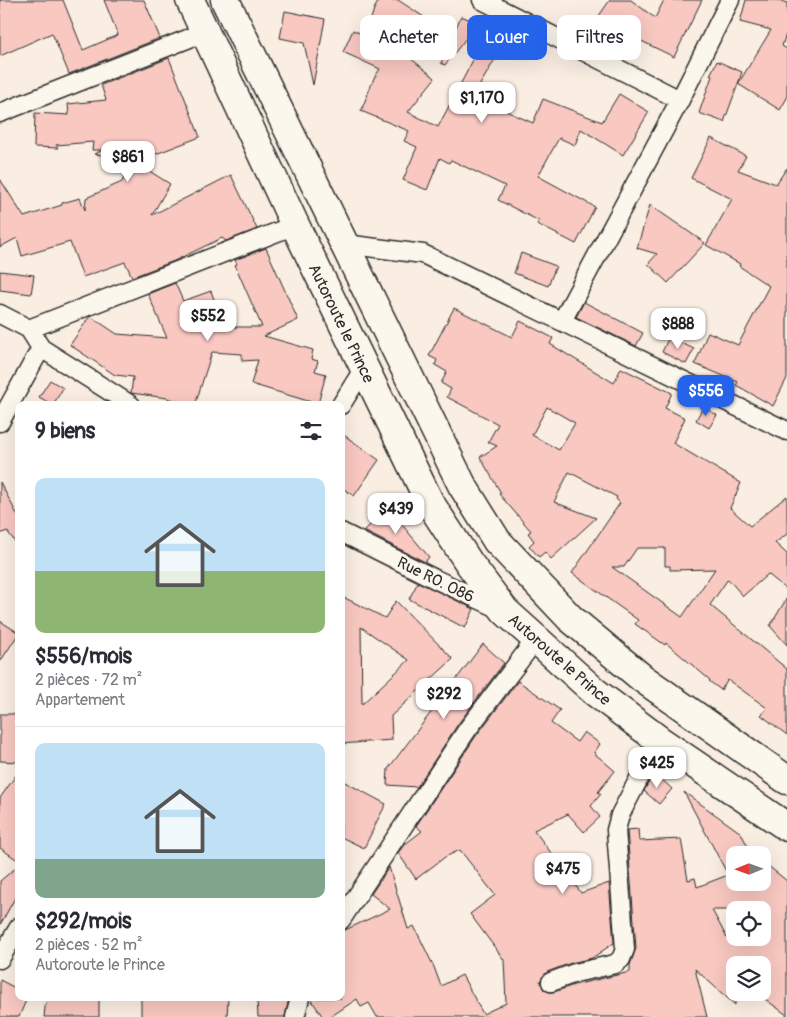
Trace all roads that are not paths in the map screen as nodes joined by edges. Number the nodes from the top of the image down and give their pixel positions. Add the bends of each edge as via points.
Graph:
1 (190, 0) edge
2 (225, 0) edge
3 (482, 0) edge
4 (730, 0) edge
5 (205, 32) junction
6 (680, 100) junction
7 (0, 113) edge
8 (295, 225) junction
9 (345, 244) junction
10 (0, 314) edge
11 (562, 322) junction
12 (29, 329) junction
13 (41, 348) junction
14 (364, 368) junction
15 (125, 401) edge
16 (343, 401) edge
17 (0, 422) edge
18 (787, 431) edge
19 (345, 534) edge
20 (505, 611) junction
21 (536, 639) junction
22 (659, 740) junction
23 (787, 780) edge
24 (787, 827) edge
25 (345, 914) edge
26 (15, 934) edge
27 (0, 959) edge
28 (551, 982) dead end
29 (299, 1001) edge
30 (295, 1017) edge

1 - 5 main road, Autoroute le Prince
2 - 9 main road
3 - 6 street
4 - 6 street
5 - 7 street
5 - 8 main road, Autoroute le Prince
6 - 11 street
8 - 12 street
8 - 14 main road, Autoroute le Prince
9 - 11 street via 423,254
9 - 23 main road via 462,486 498,541 570,618 642,678
10 - 12 street
11 - 18 street
12 - 13 street
13 - 15 street
13 - 17 street
14 - 16 street
14 - 20 main road, Autoroute le Prince via 430,503
19 - 20 street, Rue RO. 086
20 - 21 main road, Autoroute le Prince
21 - 22 main road, Autoroute le Prince via 596,692
21 - 25 street via 467,730
22 - 24 main road, Autoroute le Prince
22 - 28 street via 620,815 616,830 624,949 621,959 615,964
26 - 27 street
29 - 30 street

